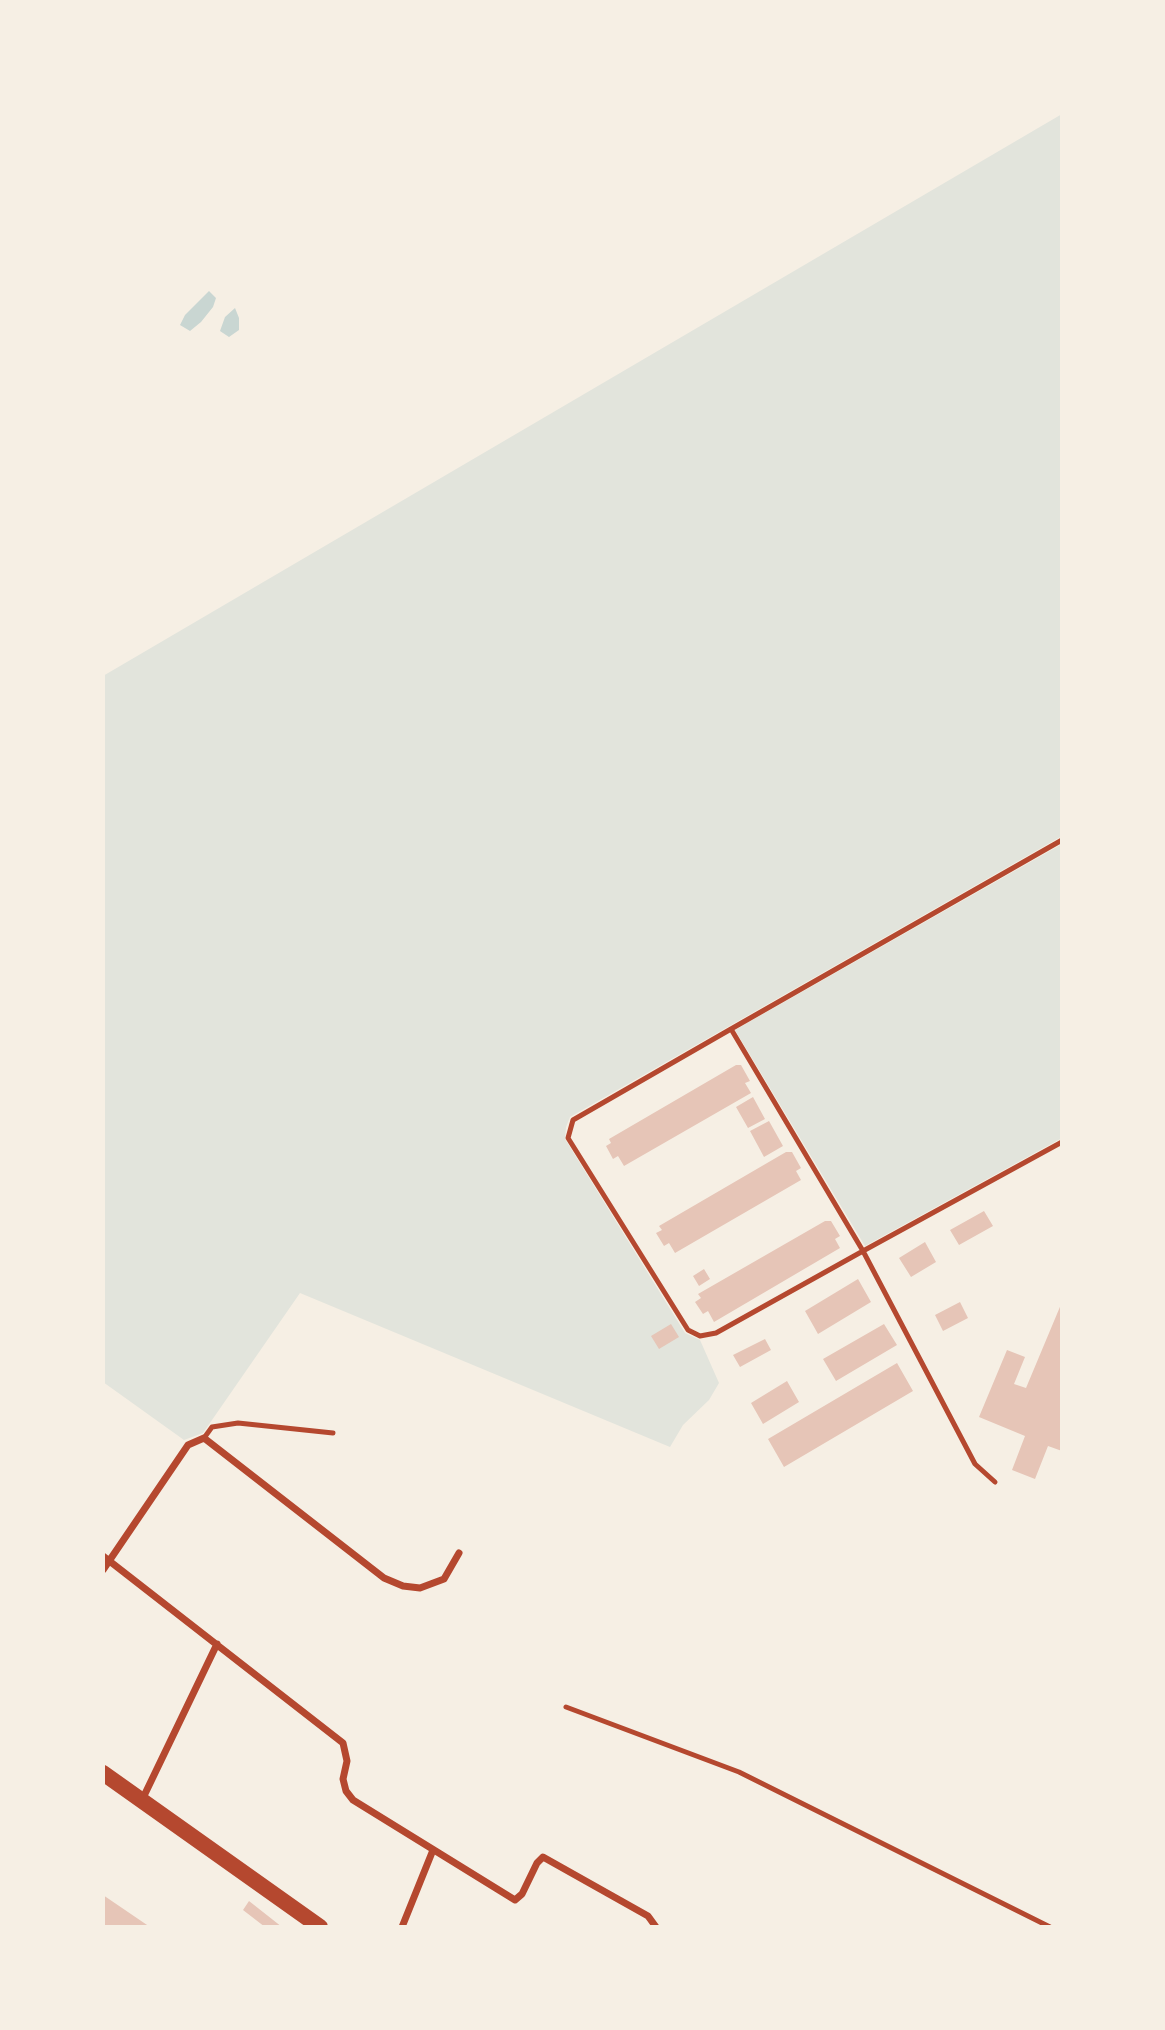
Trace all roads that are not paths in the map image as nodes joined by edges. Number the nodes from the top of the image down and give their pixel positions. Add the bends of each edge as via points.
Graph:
1 (1062, 840) edge
2 (731, 1029) junction
3 (1062, 1142) edge
4 (863, 1251) junction
5 (333, 1433) dead end
6 (204, 1438) junction
7 (995, 1482) dead end
8 (459, 1553) dead end
9 (106, 1558) edge
10 (103, 1570) edge
11 (217, 1644) junction
12 (566, 1707) dead end
13 (103, 1773) edge
14 (142, 1800) junction
15 (433, 1850) junction
16 (659, 1926) edge
17 (320, 1927) edge
18 (402, 1927) edge
19 (1050, 1927) edge

1 - 2 lane
2 - 4 lane
2 - 4 lane via 573,1120 568,1138 688,1330 700,1336 716,1333
3 - 4 lane
4 - 7 lane via 975,1464
5 - 6 lane via 238,1423 212,1427
6 - 8 street via 384,1578 421,1588 444,1578
6 - 9 street via 188,1445
9 - 10 street
9 - 11 street
11 - 14 street
11 - 15 street via 343,1743 343,1779 354,1800
12 - 19 lane via 739,1773
13 - 14 main road
14 - 17 main road
15 - 16 street via 515,1900 537,1863 543,1857 550,1859
15 - 18 street

